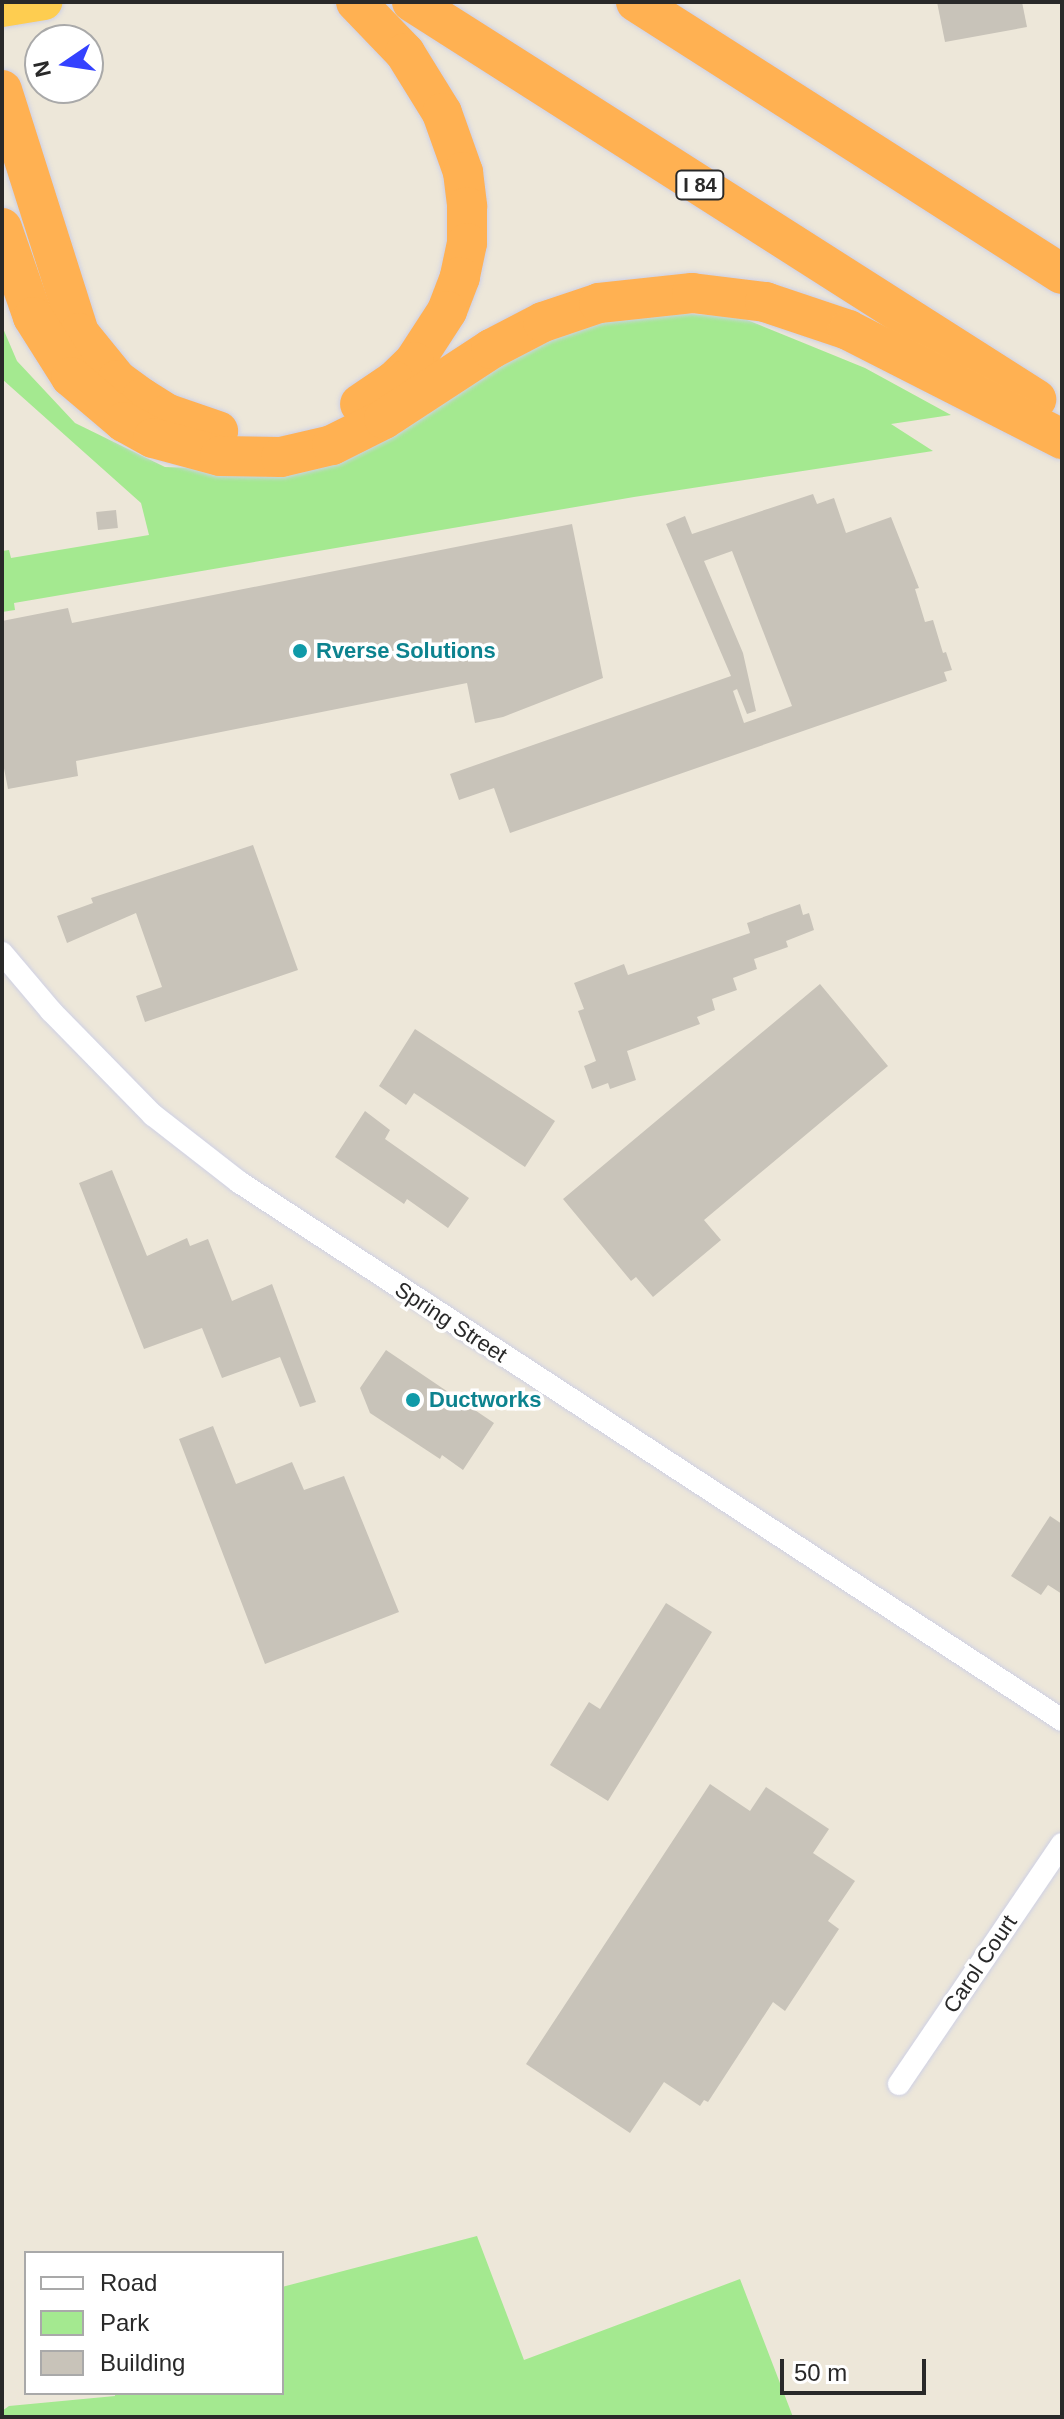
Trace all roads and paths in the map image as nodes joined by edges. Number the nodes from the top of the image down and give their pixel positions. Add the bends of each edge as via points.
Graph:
1 (44, 2) edge
2 (356, 2) edge
3 (412, 2) edge
4 (636, 2) edge
5 (2, 9) edge
6 (2, 90) edge
7 (2, 228) edge
8 (1062, 274) edge
9 (1062, 415) edge
10 (1062, 439) edge
11 (2, 953) edge
12 (1062, 1720) edge
13 (1062, 1844) edge
14 (899, 2084) dead end

1 - 5 highway
2 - 6 highway via 405,53 442,113 463,172 467,243 447,311 414,362 371,398 302,428 252,434 195,425 142,398 96,358 67,304
3 - 9 highway, I 84
4 - 8 highway
7 - 10 highway via 33,317 71,377 124,422 153,438 220,456 281,457 332,445 384,419 529,328 599,303 657,294 730,295 848,330
11 - 12 street, Spring Street via 128,1091 239,1182
13 - 14 street, Carol Court

